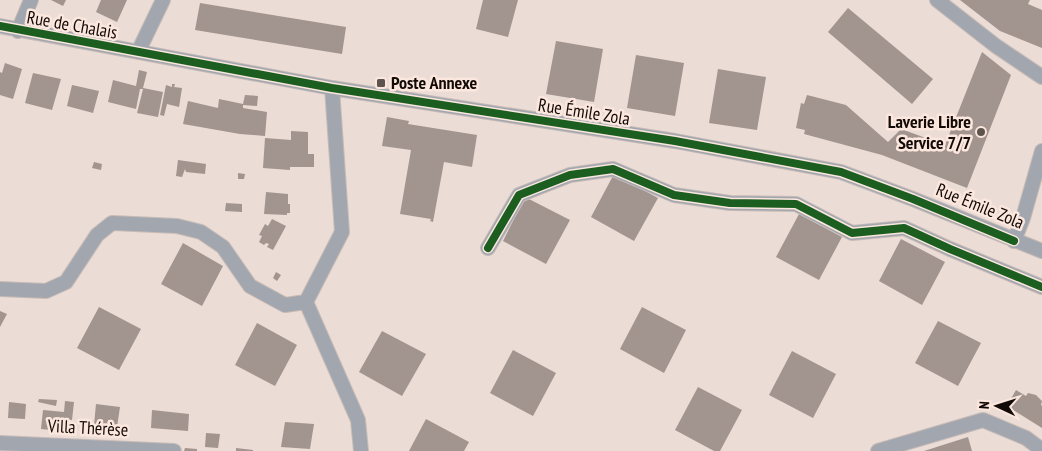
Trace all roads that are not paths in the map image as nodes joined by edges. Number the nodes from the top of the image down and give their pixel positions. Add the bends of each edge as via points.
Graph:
1 (31, 0) edge
2 (163, 0) edge
3 (937, 0) edge
4 (0, 26) edge
5 (18, 31) junction
6 (138, 52) junction
7 (1042, 77) edge
8 (332, 88) junction
9 (1042, 151) edge
10 (1014, 241) junction
11 (488, 248) dead end
12 (1042, 251) edge
13 (1042, 287) edge
14 (0, 289) edge
15 (306, 302) junction
16 (0, 443) edge
17 (1042, 450) edge
18 (174, 451) edge
19 (361, 451) edge
20 (878, 451) edge

1 - 5 street
2 - 6 street
3 - 7 street
4 - 5 street, Rue de Chalais
5 - 6 street, Rue de Chalais
6 - 8 street, Rue Émile Zola
8 - 10 street, Rue Émile Zola via 675,141 841,172
8 - 15 street via 342,232
9 - 10 street
10 - 12 street, Rue Émile Zola
11 - 13 street via 519,195 570,175 613,169 674,195 730,203 796,204 852,233 904,228
14 - 15 street via 46,291 66,282 96,235 112,223 177,226 200,232 223,247 250,286 285,304
15 - 19 street via 358,420
16 - 18 street, Villa Thérèse
17 - 20 street via 1026,438 983,420

